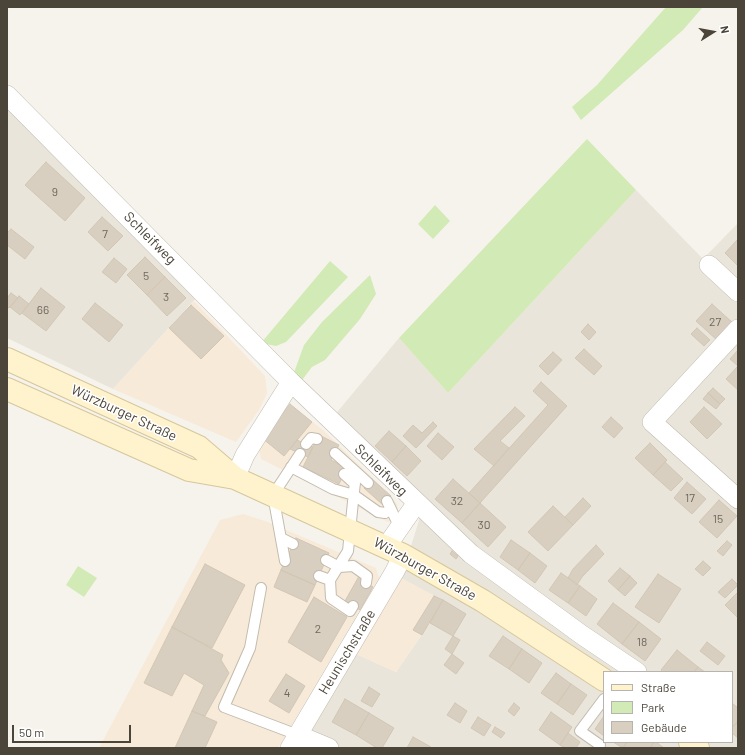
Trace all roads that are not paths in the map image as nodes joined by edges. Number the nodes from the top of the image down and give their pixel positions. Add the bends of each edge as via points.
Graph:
1 (7, 96) edge
2 (709, 266) dead end
3 (738, 292) edge
4 (738, 329) edge
5 (7, 359) edge
6 (291, 382) junction
7 (7, 389) edge
8 (317, 439) dead end
9 (306, 444) dead end
10 (334, 453) dead end
11 (300, 454) dead end
12 (291, 467) junction
13 (356, 472) junction
14 (344, 474) dead end
15 (235, 478) junction
16 (368, 483) dead end
17 (355, 484) junction
18 (273, 495) junction
19 (354, 495) junction
20 (738, 498) edge
21 (416, 504) junction
22 (399, 526) junction
23 (350, 530) junction
24 (281, 538) junction
25 (293, 544) dead end
26 (394, 551) junction
27 (326, 560) dead end
28 (285, 561) dead end
29 (339, 567) junction
30 (319, 576) dead end
31 (330, 580) junction
32 (366, 583) dead end
33 (261, 588) dead end
34 (353, 606) dead end
35 (636, 671) edge
36 (603, 679) edge
37 (603, 700) edge
38 (294, 742) edge
39 (600, 745) dead end
40 (329, 748) edge

1 - 6 street, Schleifweg
2 - 3 street
4 - 20 street via 652,422
5 - 15 main road, Würzburger Straße via 199,447
6 - 15 street via 245,455
6 - 21 street, Schleifweg
7 - 15 main road, Würzburger Straße via 190,470
8 - 9 lane via 311,438
10 - 13 lane
11 - 12 lane
12 - 18 lane
12 - 19 lane via 333,489
13 - 16 lane
13 - 17 lane
14 - 17 lane
15 - 18 main road, Würzburger Straße
17 - 19 lane
18 - 23 main road, Würzburger Straße
18 - 24 lane
19 - 22 lane via 378,512 385,513 389,505
19 - 23 lane
21 - 22 street, Schleifweg
21 - 35 street via 488,568
22 - 26 street, Schleifweg
23 - 26 main road, Würzburger Straße
23 - 29 lane via 348,551
24 - 25 lane
24 - 28 lane
26 - 36 main road, Würzburger Straße via 483,602
26 - 38 street, Heunischstraße via 396,571
27 - 29 lane
29 - 31 lane
29 - 32 lane via 353,566 367,576
30 - 31 lane
31 - 34 lane via 331,598 350,611
33 - 38 lane via 250,648 224,707
37 - 39 lane via 580,731
38 - 40 street

